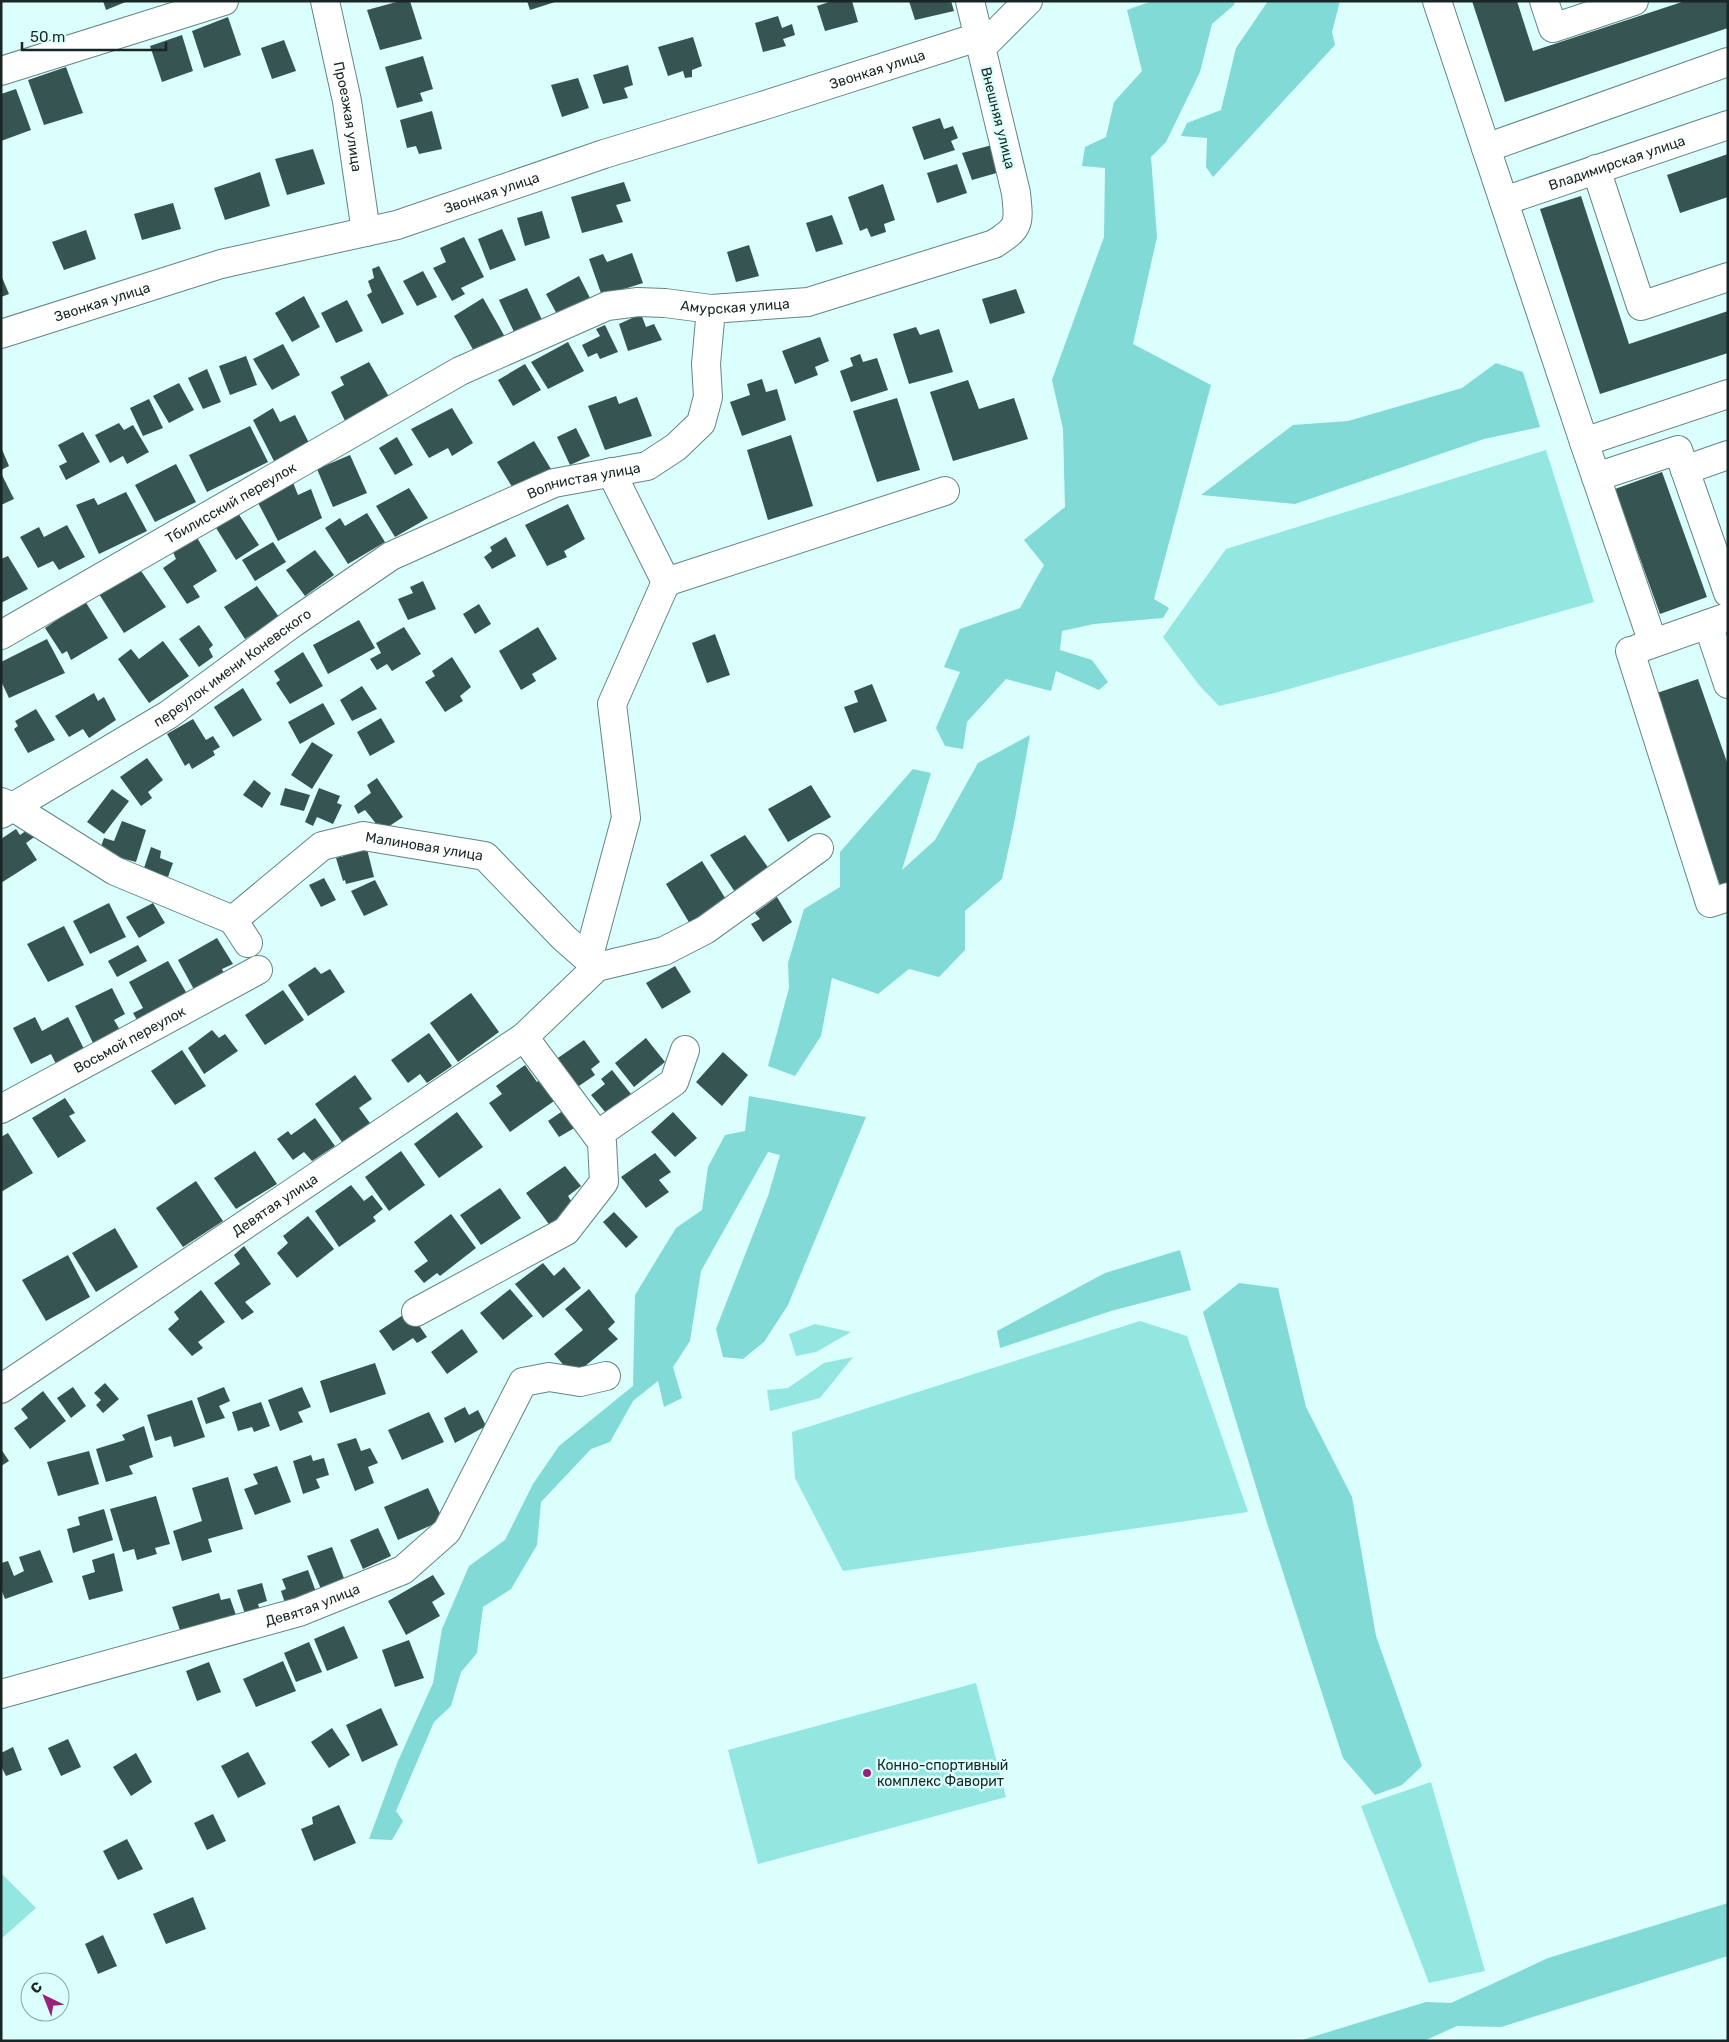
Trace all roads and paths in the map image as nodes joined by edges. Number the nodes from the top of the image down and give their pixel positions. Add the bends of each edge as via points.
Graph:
1 (224, 1) edge
2 (325, 1) edge
3 (970, 1) edge
4 (1028, 1) edge
5 (1437, 1) edge
6 (1544, 1) edge
7 (1634, 1) edge
8 (979, 42) junction
9 (1728, 62) edge
10 (1, 71) edge
11 (1728, 125) edge
12 (1486, 148) junction
13 (1596, 169) junction
14 (1504, 201) junction
15 (366, 232) junction
16 (1011, 234) joint
17 (1728, 277) edge
18 (711, 309) junction
19 (1, 334) edge
20 (460, 371) joint
21 (1728, 394) edge
22 (1584, 442) junction
23 (1728, 455) edge
24 (1685, 470) junction
25 (611, 472) junction
26 (1596, 477) junction
27 (945, 491) dead end
28 (463, 523) joint
29 (666, 582) junction
30 (1728, 593) edge
31 (1718, 620) edge
32 (1, 635) edge
33 (1634, 650) junction
34 (1728, 684) edge
35 (5, 808) edge
36 (819, 848) dead end
37 (1728, 897) edge
38 (233, 920) junction
39 (248, 943) dead end
40 (593, 963) junction
41 (258, 970) dead end
42 (524, 1037) junction
43 (685, 1050) dead end
44 (1, 1108) edge
45 (597, 1135) junction
46 (416, 1312) dead end
47 (606, 1376) dead end
48 (1, 1389) edge
49 (1, 1694) edge

1 - 10 street
2 - 15 street, Проезжая улица via 347,101
3 - 8 street, Внешняя улица
4 - 8 street
5 - 12 street
6 - 7 street via 1553,28
8 - 15 street, Звонкая улица via 604,154 397,225
8 - 16 street, Внешняя улица via 1016,193 1019,218
9 - 12 street
11 - 13 street, Владимирская улица
12 - 14 street
13 - 14 street, Владимирская улица
13 - 17 street via 1641,306
14 - 22 street
15 - 19 street, Звонкая улица via 221,264
16 - 18 street, Амурская улица via 994,244 808,302
18 - 20 street, Амурская улица via 638,302 606,306
18 - 25 street, Волнистая улица via 706,364 708,397 701,423 676,447 646,466
20 - 32 street, Тбилисский переулок
21 - 22 street
22 - 26 street
23 - 24 street
24 - 26 street via 1678,450
24 - 30 street
25 - 28 street, Волнистая улица via 554,483
25 - 29 street
26 - 33 street
27 - 29 street
28 - 35 street, переулок имени Коневского via 391,556 168,715
29 - 40 street via 612,704 626,818
31 - 33 street
31 - 34 street
33 - 37 street via 1710,903
35 - 38 street via 115,871
36 - 40 street via 705,930 664,951
38 - 39 street
38 - 40 street, Малиновая улица via 322,846 363,836 485,856 564,938
40 - 42 street, Девятая улица
41 - 44 street, Восьмой переулок
42 - 45 street
42 - 48 street, Девятая улица
43 - 45 street via 674,1082
45 - 46 street via 602,1142 604,1182 566,1231
47 - 49 street, Девятая улица via 580,1382 549,1377 523,1382 447,1531 403,1570 299,1612

